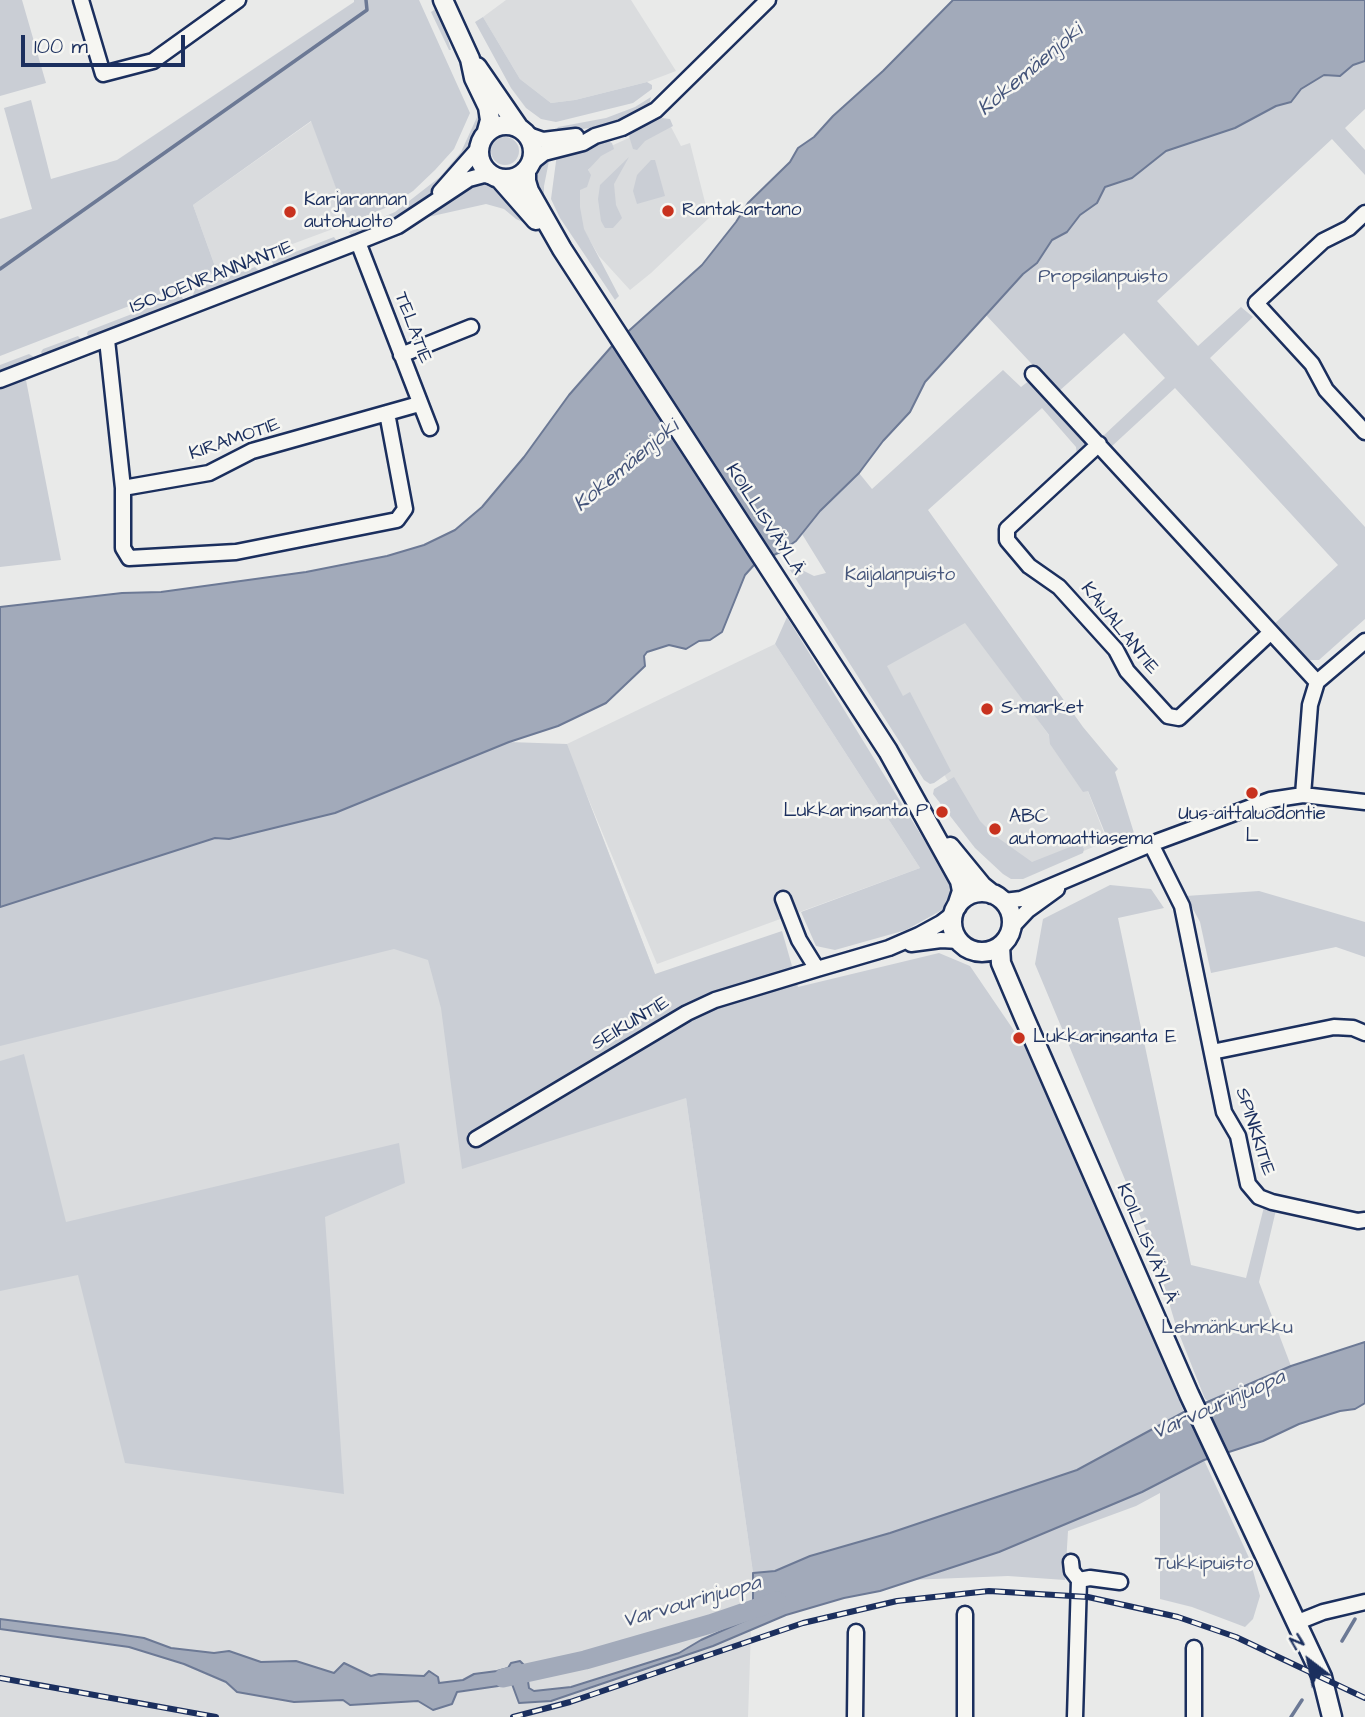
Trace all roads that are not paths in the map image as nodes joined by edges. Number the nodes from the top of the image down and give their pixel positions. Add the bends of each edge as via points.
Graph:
1 (81, 0) edge
2 (238, 0) edge
3 (443, 0) edge
4 (768, 0) edge
5 (470, 59) junction
6 (487, 131) junction
7 (523, 131) junction
8 (595, 136) junction
9 (478, 149) junction
10 (528, 167) junction
11 (497, 178) junction
12 (433, 202) junction
13 (1365, 214) edge
14 (358, 242) junction
15 (562, 248) junction
16 (471, 327) dead end
17 (107, 340) junction
18 (401, 355) junction
19 (1033, 374) dead end
20 (0, 380) edge
21 (419, 404) junction
22 (387, 413) junction
23 (430, 428) dead end
24 (1365, 432) edge
25 (1099, 444) junction
26 (123, 488) junction
27 (1270, 633) junction
28 (1365, 641) edge
29 (1317, 682) junction
30 (1303, 795) junction
31 (1365, 802) edge
32 (926, 817) junction
33 (1151, 844) junction
34 (1088, 870) junction
35 (998, 897) junction
36 (783, 899) dead end
37 (955, 909) junction
38 (1012, 927) junction
39 (966, 946) junction
40 (1000, 946) junction
41 (889, 948) junction
42 (817, 969) junction
43 (1024, 1017) junction
44 (1365, 1033) edge
45 (1212, 1052) junction
46 (475, 1139) dead end
47 (1365, 1220) edge
48 (1071, 1562) dead end
49 (1079, 1580) junction
50 (1120, 1582) dead end
51 (1365, 1602) edge
52 (965, 1614) dead end
53 (1298, 1622) junction
54 (856, 1632) dead end
55 (1194, 1648) dead end
56 (855, 1717) edge
57 (965, 1717) edge
58 (1075, 1717) edge
59 (1194, 1717) edge
60 (1332, 1717) edge

1 - 2 street via 103,74 153,61
3 - 5 main road
4 - 8 street via 656,110
5 - 6 main road via 488,107
5 - 7 main road
6 - 7 main road via 506,124
6 - 9 main road
7 - 8 street via 543,140
7 - 10 main road via 533,149
8 - 10 street via 544,153
9 - 11 main road via 482,166
9 - 12 street, ISOJOENRANNANTIE
10 - 11 main road via 513,178
10 - 15 main road, KOILLISVÄYLÄ via 529,191
11 - 12 street, ISOJOENRANNANTIE via 469,179
11 - 15 main road, KOILLISVÄYLÄ
12 - 14 street, ISOJOENRANNANTIE via 398,226
13 - 24 street via 1323,241 1256,303
14 - 17 street, ISOJOENRANNANTIE
14 - 18 street, TELATIE
15 - 32 main road, KOILLISVÄYLÄ via 888,751
16 - 18 street
17 - 20 street, ISOJOENRANNANTIE
17 - 26 street
18 - 21 street, TELATIE
19 - 25 street
21 - 22 street, KIRAMOTIE
21 - 23 street, TELATIE
22 - 26 street, KIRAMOTIE via 253,451 209,472
22 - 26 street via 405,509 397,520 236,552 129,558 123,548
25 - 27 street
25 - 27 street, KAIJALANTIE via 1007,529 1007,540 1029,565 1059,587 1168,716 1179,719
27 - 29 street
28 - 29 street
29 - 30 street via 1310,705
30 - 31 street
30 - 33 street via 1270,800
32 - 35 main road, KOILLISVÄYLÄ via 982,886
32 - 37 main road, KOILLISVÄYLÄ via 960,881 962,891
33 - 34 street
33 - 45 street, SPINKKITIE via 1182,906
34 - 35 street via 1021,899
34 - 38 street via 1028,909
35 - 37 main road via 974,893
35 - 38 main road via 1011,913
36 - 42 street via 799,940
37 - 39 main road via 952,926
37 - 41 street, SEIKUNTIE via 941,923
38 - 40 main road
39 - 40 main road via 987,952
39 - 41 street, SEIKUNTIE via 941,940
39 - 43 main road, KOILLISVÄYLÄ via 989,968
40 - 43 main road, KOILLISVÄYLÄ via 1001,963
41 - 42 street, SEIKUNTIE
42 - 46 street, SEIKUNTIE via 687,1013
43 - 53 main road, KOILLISVÄYLÄ via 1189,1395
44 - 45 street via 1334,1027
45 - 47 street, SPINKKITIE via 1224,1112 1238,1136 1248,1184 1259,1197
48 - 49 street
49 - 50 street
49 - 58 street
51 - 53 street
52 - 57 street
53 - 60 main road, KOILLISVÄYLÄ via 1322,1677
54 - 56 street
55 - 59 street

